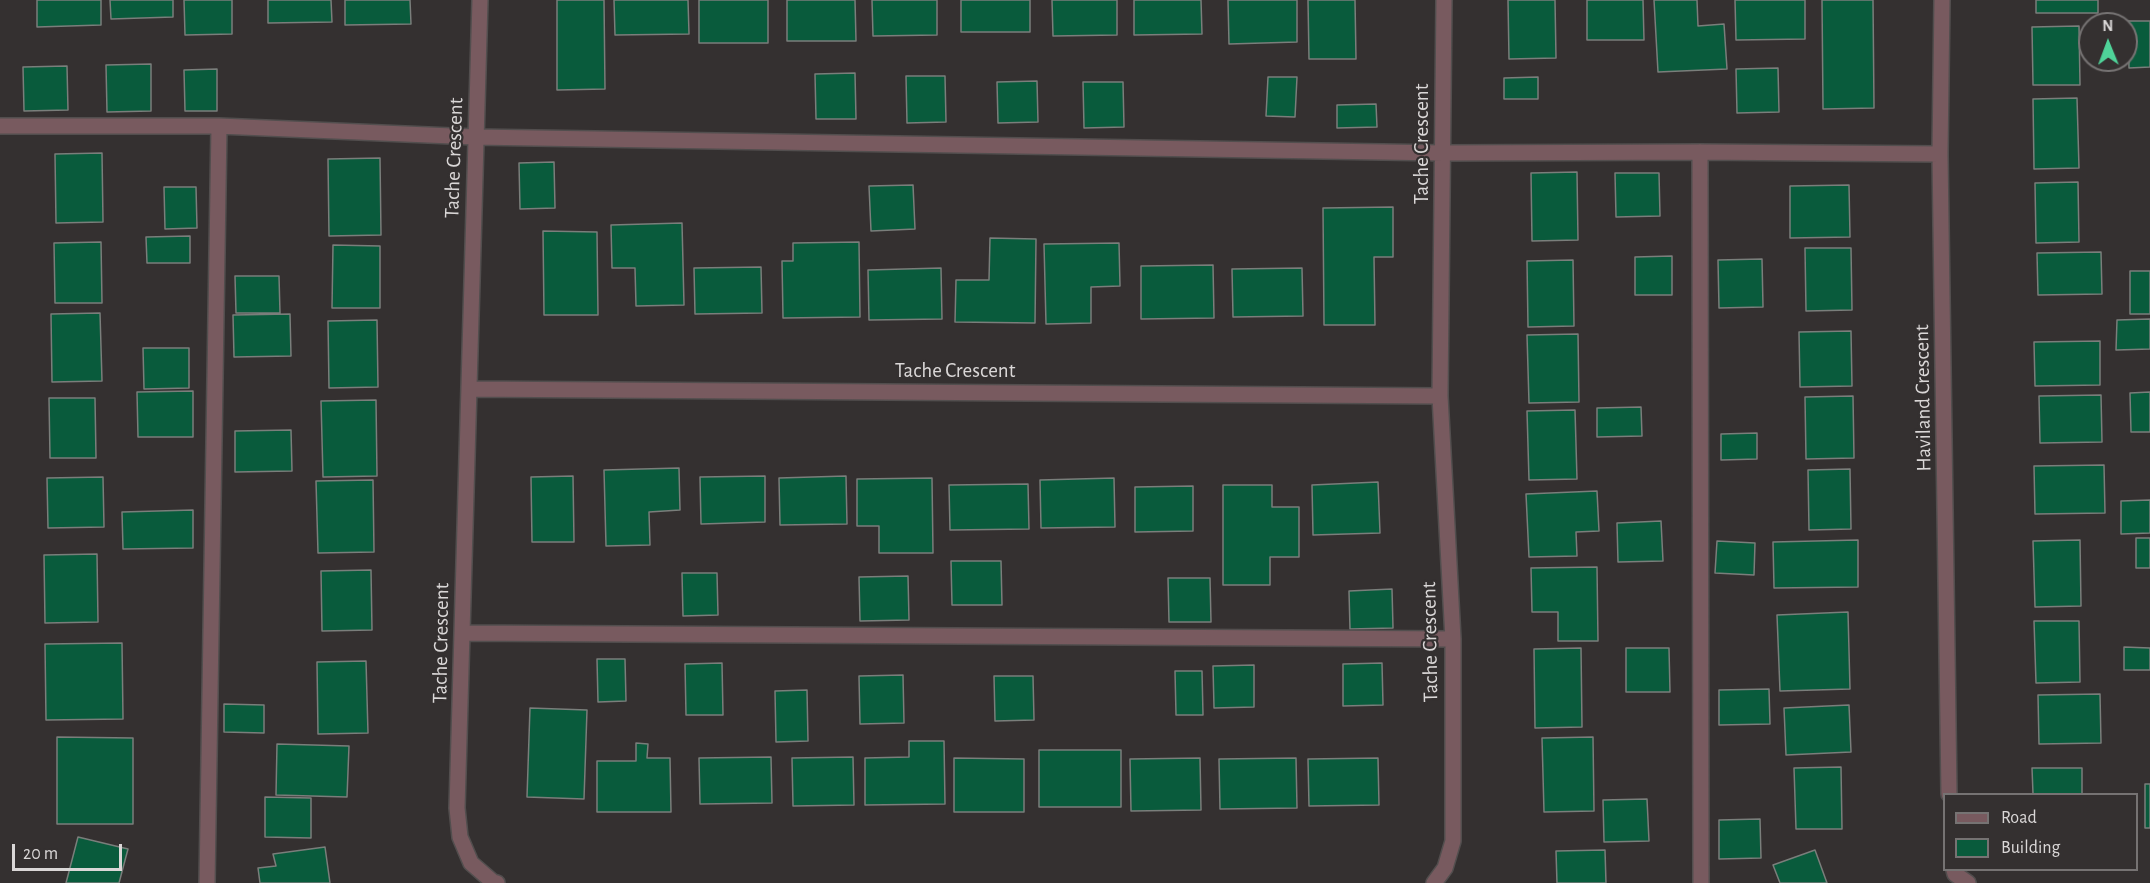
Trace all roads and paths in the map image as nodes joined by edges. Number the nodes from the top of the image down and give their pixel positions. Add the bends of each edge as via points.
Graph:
1 (480, 0) edge
2 (1444, 0) edge
3 (1942, 0) edge
4 (0, 126) edge
5 (219, 126) junction
6 (475, 137) junction
7 (1700, 152) junction
8 (1443, 153) junction
9 (1940, 154) junction
10 (469, 389) junction
11 (1440, 396) junction
12 (463, 633) junction
13 (1453, 639) junction
14 (1949, 793) edge
15 (1954, 871) edge
16 (207, 883) edge
17 (497, 883) edge
18 (1434, 883) edge
19 (1701, 883) edge
20 (1968, 883) edge

1 - 6 street, Tache Crescent
2 - 8 street, Tache Crescent
3 - 9 street, Haviland Crescent
4 - 5 street
5 - 6 street
5 - 16 street
6 - 8 street
6 - 10 street, Tache Crescent
7 - 8 street
7 - 9 street
7 - 19 street
8 - 11 street, Tache Crescent
9 - 14 street, Haviland Crescent
10 - 11 street, Tache Crescent
10 - 12 street, Tache Crescent
11 - 13 street, Tache Crescent
12 - 13 street
12 - 17 street, Tache Crescent via 457,808 460,837 471,863
13 - 18 street, Tache Crescent via 1453,841 1445,868
15 - 20 street

